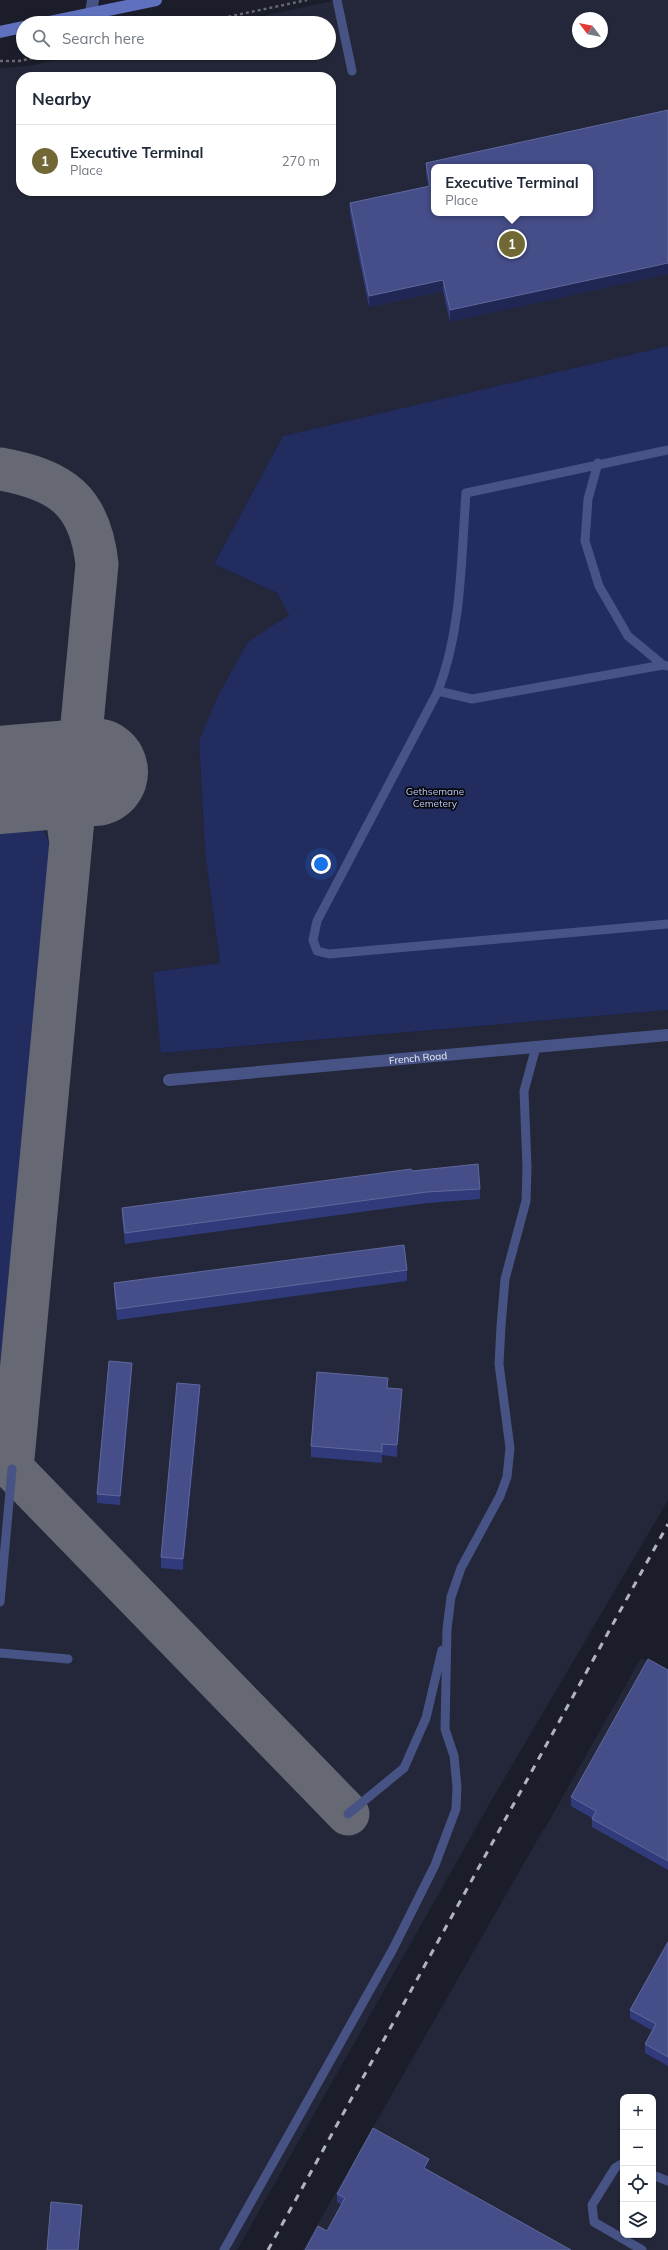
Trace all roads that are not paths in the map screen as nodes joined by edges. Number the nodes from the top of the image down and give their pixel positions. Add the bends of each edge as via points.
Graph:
1 (92, 0) edge
2 (156, 0) edge
3 (337, 0) edge
4 (91, 13) junction
5 (77, 16) edge
6 (16, 29) edge
7 (0, 32) edge
8 (352, 71) dead end
9 (668, 450) edge
10 (598, 463) junction
11 (665, 665) edge
12 (438, 691) junction
13 (668, 924) edge
14 (668, 1035) edge
15 (536, 1047) junction
16 (169, 1080) dead end
17 (12, 1469) dead end
18 (0, 1602) edge
19 (447, 1629) junction
20 (0, 1653) edge
21 (68, 1659) dead end
22 (348, 1814) dead end
23 (620, 2165) edge
24 (656, 2176) edge
25 (668, 2181) edge
26 (224, 2250) edge
27 (642, 2250) edge

1 - 4 street
2 - 4 main road
3 - 8 lane
4 - 5 main road
6 - 7 main road
9 - 10 lane
10 - 11 lane via 588,499 585,541 600,586 628,636
10 - 12 lane via 466,493 456,623 449,663
11 - 12 lane via 472,699
12 - 13 lane via 317,921 313,940 317,951 329,954
14 - 15 street, French Road
15 - 16 street, French Road
15 - 19 lane via 524,1091 526,1201 505,1279 501,1326 499,1364 510,1448 508,1477 461,1568 451,1597
17 - 18 lane
19 - 22 lane via 426,1718 404,1768
19 - 26 lane via 445,1729 454,1756 457,1787 456,1809 448,1835 393,1949
20 - 21 lane
23 - 27 lane via 614,2168 592,2205 594,2222
24 - 25 lane

